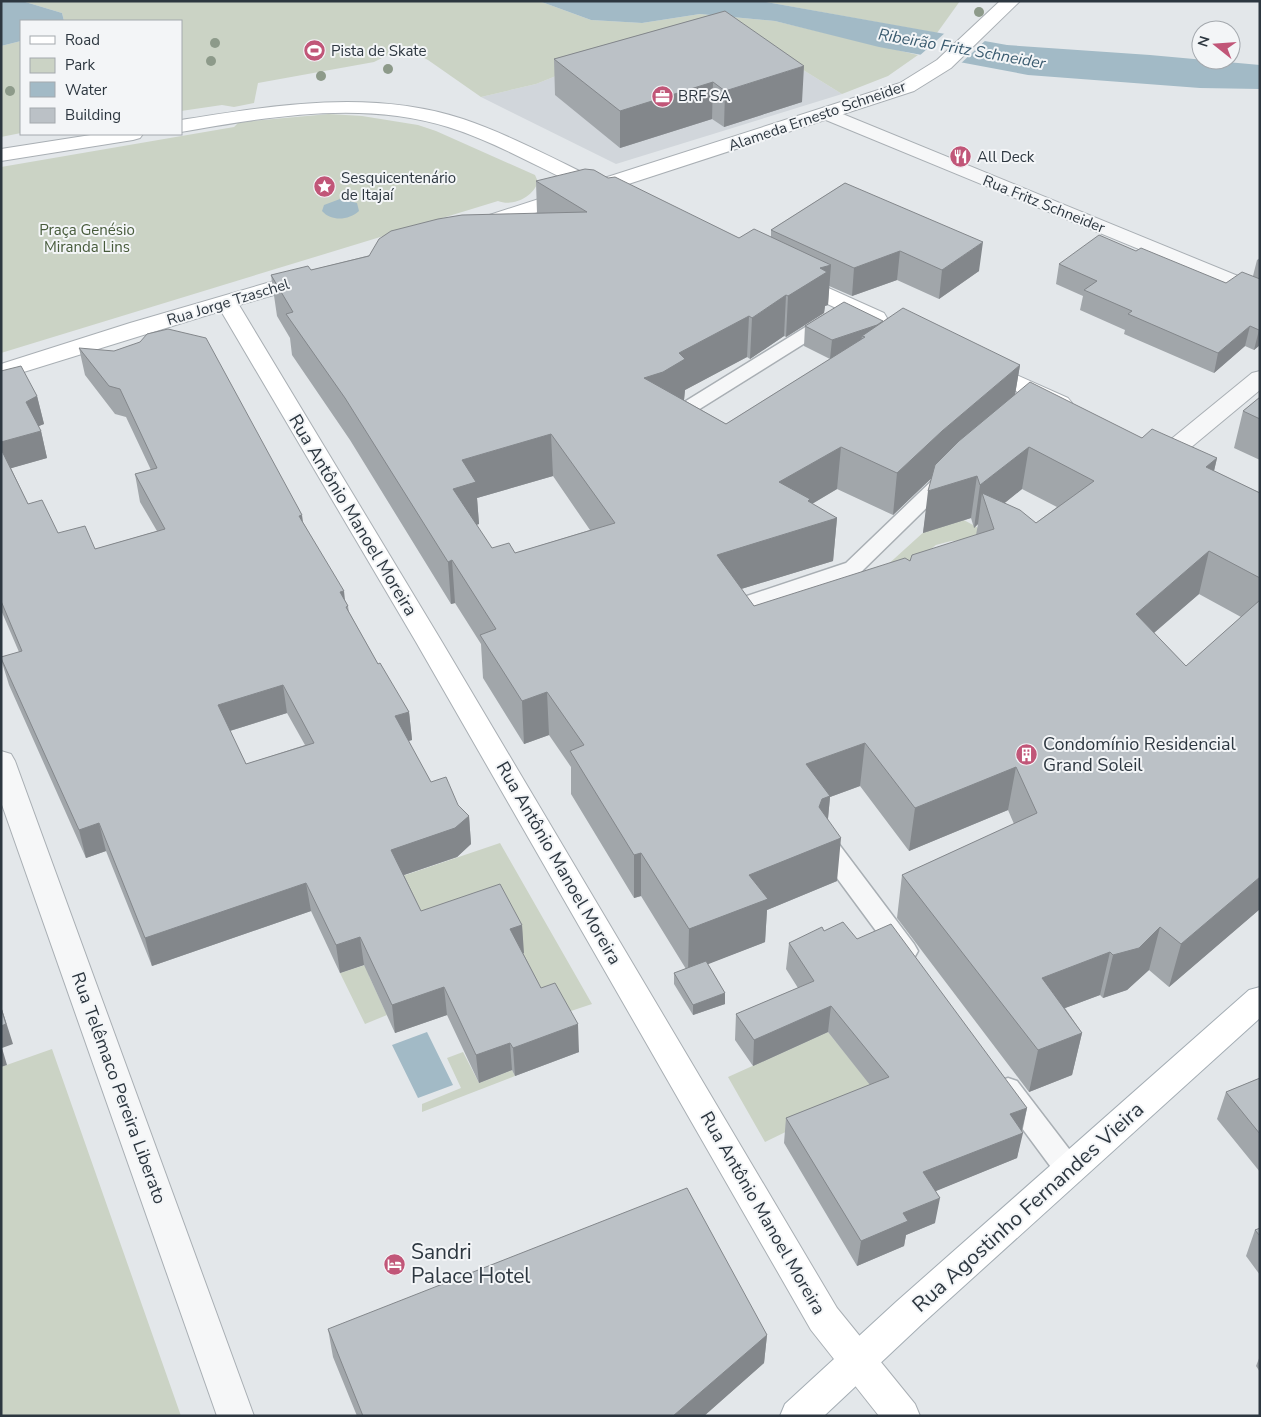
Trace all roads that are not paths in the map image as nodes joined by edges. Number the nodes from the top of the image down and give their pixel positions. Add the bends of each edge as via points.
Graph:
1 (1011, 1) edge
2 (828, 114) junction
3 (182, 126) edge
4 (126, 135) edge
5 (1, 155) edge
6 (598, 188) junction
7 (625, 201) edge
8 (464, 229) edge
9 (331, 271) edge
10 (778, 272) edge
11 (1260, 293) edge
12 (226, 303) junction
13 (851, 306) junction
14 (894, 326) edge
15 (964, 359) edge
16 (1, 372) edge
17 (1260, 378) edge
18 (1079, 412) edge
19 (666, 422) edge
20 (1168, 454) edge
21 (966, 460) edge
22 (743, 605) edge
23 (1, 761) edge
24 (829, 848) edge
25 (918, 968) edge
26 (1260, 999) edge
27 (995, 1071) edge
28 (1069, 1170) junction
29 (856, 1361) junction
30 (236, 1416) edge
31 (798, 1416) edge
32 (902, 1416) edge

1 - 2 main road, Alameda Ernesto Schneider via 944,64 907,87
2 - 6 main road, Alameda Ernesto Schneider
2 - 11 street, Rua Fritz Schneider
3 - 6 main road via 296,109 369,108 408,112 481,133
4 - 5 main road
6 - 7 main road
6 - 8 main road
9 - 12 main road, Rua Jorge Tzaschel
10 - 13 main road
12 - 16 main road, Rua Jorge Tzaschel
12 - 29 main road, Rua Antônio Manoel Moreira via 470,710 824,1319
13 - 14 main road
13 - 19 lane
15 - 18 main road via 1036,401
17 - 20 street
21 - 22 lane via 853,568
23 - 30 street, Rua Telêmaco Pereira Liberato
24 - 25 lane
26 - 28 main road, Rua Agostinho Fernandes Vieira
27 - 28 lane
28 - 29 main road, Rua Agostinho Fernandes Vieira
29 - 31 main road, Rua Agostinho Fernandes Vieira
29 - 32 main road, Rua Antônio Manoel Moreira

